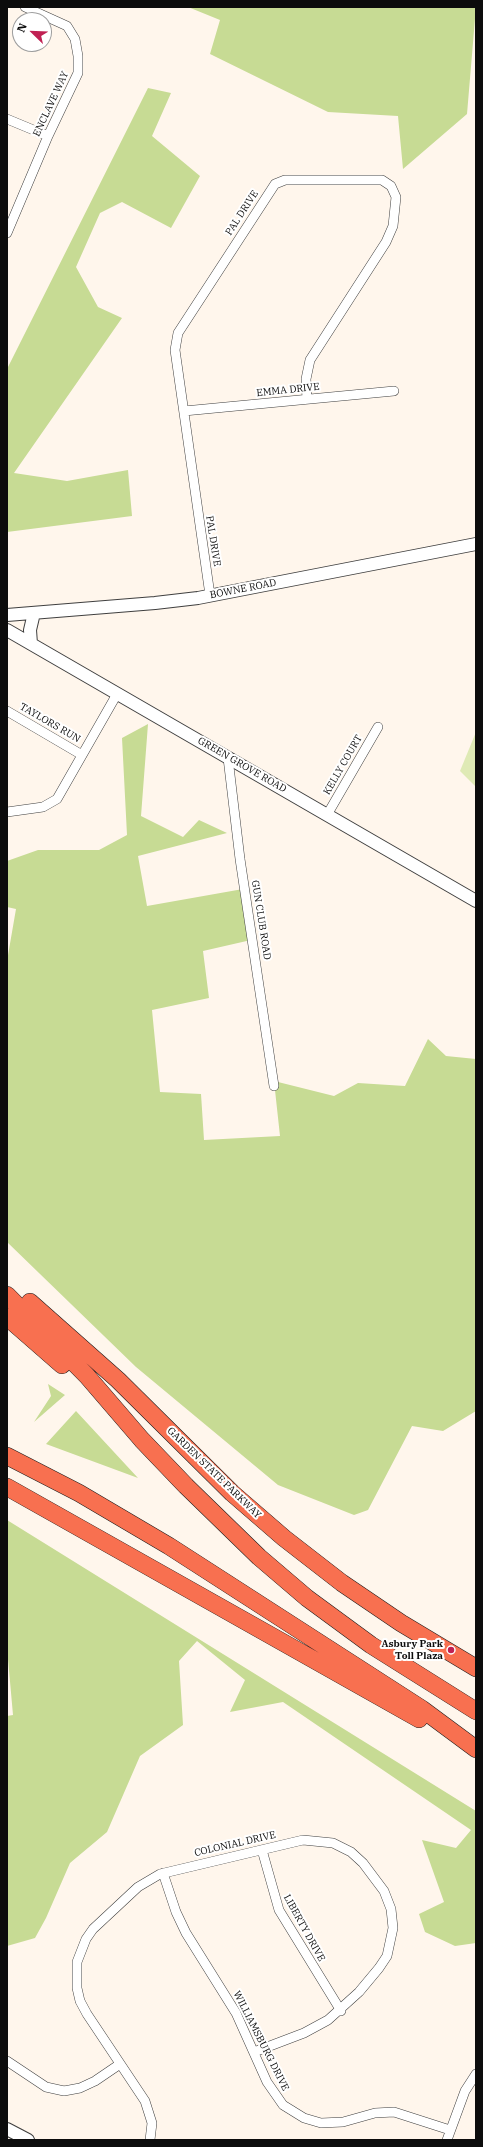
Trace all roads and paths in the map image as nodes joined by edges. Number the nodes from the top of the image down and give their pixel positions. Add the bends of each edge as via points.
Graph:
1 (25, 7) edge
2 (7, 119) edge
3 (48, 136) junction
4 (7, 233) edge
5 (394, 391) dead end
6 (307, 399) junction
7 (184, 411) junction
8 (476, 544) edge
9 (210, 595) junction
10 (34, 613) junction
11 (7, 615) edge
12 (7, 630) edge
13 (31, 644) junction
14 (117, 694) junction
15 (7, 711) edge
16 (378, 727) dead end
17 (82, 755) junction
18 (228, 758) junction
19 (7, 812) edge
20 (327, 815) junction
21 (476, 900) edge
22 (274, 1086) dead end
23 (7, 1286) edge
24 (7, 1295) edge
25 (7, 1317) edge
26 (142, 1440) junction
27 (7, 1456) edge
28 (7, 1487) edge
29 (476, 1668) edge
30 (476, 1711) edge
31 (472, 1746) edge
32 (262, 1850) junction
33 (163, 1873) junction
34 (341, 2010) junction
35 (254, 2052) junction
36 (7, 2061) edge
37 (120, 2064) junction
38 (476, 2074) edge
39 (7, 2129) edge
40 (450, 2130) junction
41 (28, 2140) edge
42 (150, 2140) edge
43 (447, 2140) edge

1 - 3 street, ENCLAVE WAY via 67,26 75,38 78,73
2 - 3 street
3 - 4 street, ENCLAVE WAY
5 - 6 street, EMMA DRIVE
6 - 7 street, EMMA DRIVE
6 - 7 street, PAL DRIVE via 306,372 310,360 386,242 393,226 396,198 391,186 382,180 285,180 272,187 176,339 175,350
7 - 9 street, PAL DRIVE
8 - 9 street, BOWNE ROAD
9 - 10 street, BOWNE ROAD via 155,603
10 - 11 street, BOWNE ROAD
10 - 13 street via 30,630
12 - 13 street, GREEN GROVE ROAD
13 - 14 street, GREEN GROVE ROAD
14 - 17 street, TAYLORS RUN
14 - 18 street, GREEN GROVE ROAD
15 - 17 street, TAYLORS RUN
16 - 20 street, KELLY COURT
17 - 19 street, TAYLORS RUN via 57,799 50,805
18 - 20 street, GREEN GROVE ROAD
18 - 22 street, GUN CLUB ROAD via 240,859
20 - 21 street, GREEN GROVE ROAD
23 - 29 highway, GARDEN STATE PARKWAY via 22,1295 71,1337 152,1412 232,1493 284,1538 342,1583 401,1623
24 - 26 highway via 87,1376
25 - 26 highway via 48,1351
26 - 30 highway via 234,1534 296,1589 377,1650
27 - 31 highway via 79,1493 169,1546 422,1708
28 - 31 highway
32 - 33 street, COLONIAL DRIVE
32 - 34 street, LIBERTY DRIVE via 280,1910
32 - 34 street, COLONIAL DRIVE via 303,1840 333,1843 351,1852 363,1863 384,1891 391,1909 393,1928 387,1956 366,1984
33 - 35 street, WILLIAMSBURG DRIVE via 186,1933 221,1986
33 - 37 street, COLONIAL DRIVE via 138,1886 93,1929 81,1948 77,1962 80,2001
34 - 35 street, COLONIAL DRIVE via 309,2030
35 - 40 street, WILLIAMSBURG DRIVE via 273,2093 283,2105 304,2118 321,2123 336,2123 374,2113 394,2112
36 - 37 street via 46,2087 64,2091 90,2084
37 - 42 street, COLONIAL DRIVE via 147,2106 152,2123
38 - 40 street via 465,2091
39 - 41 street
40 - 43 street

